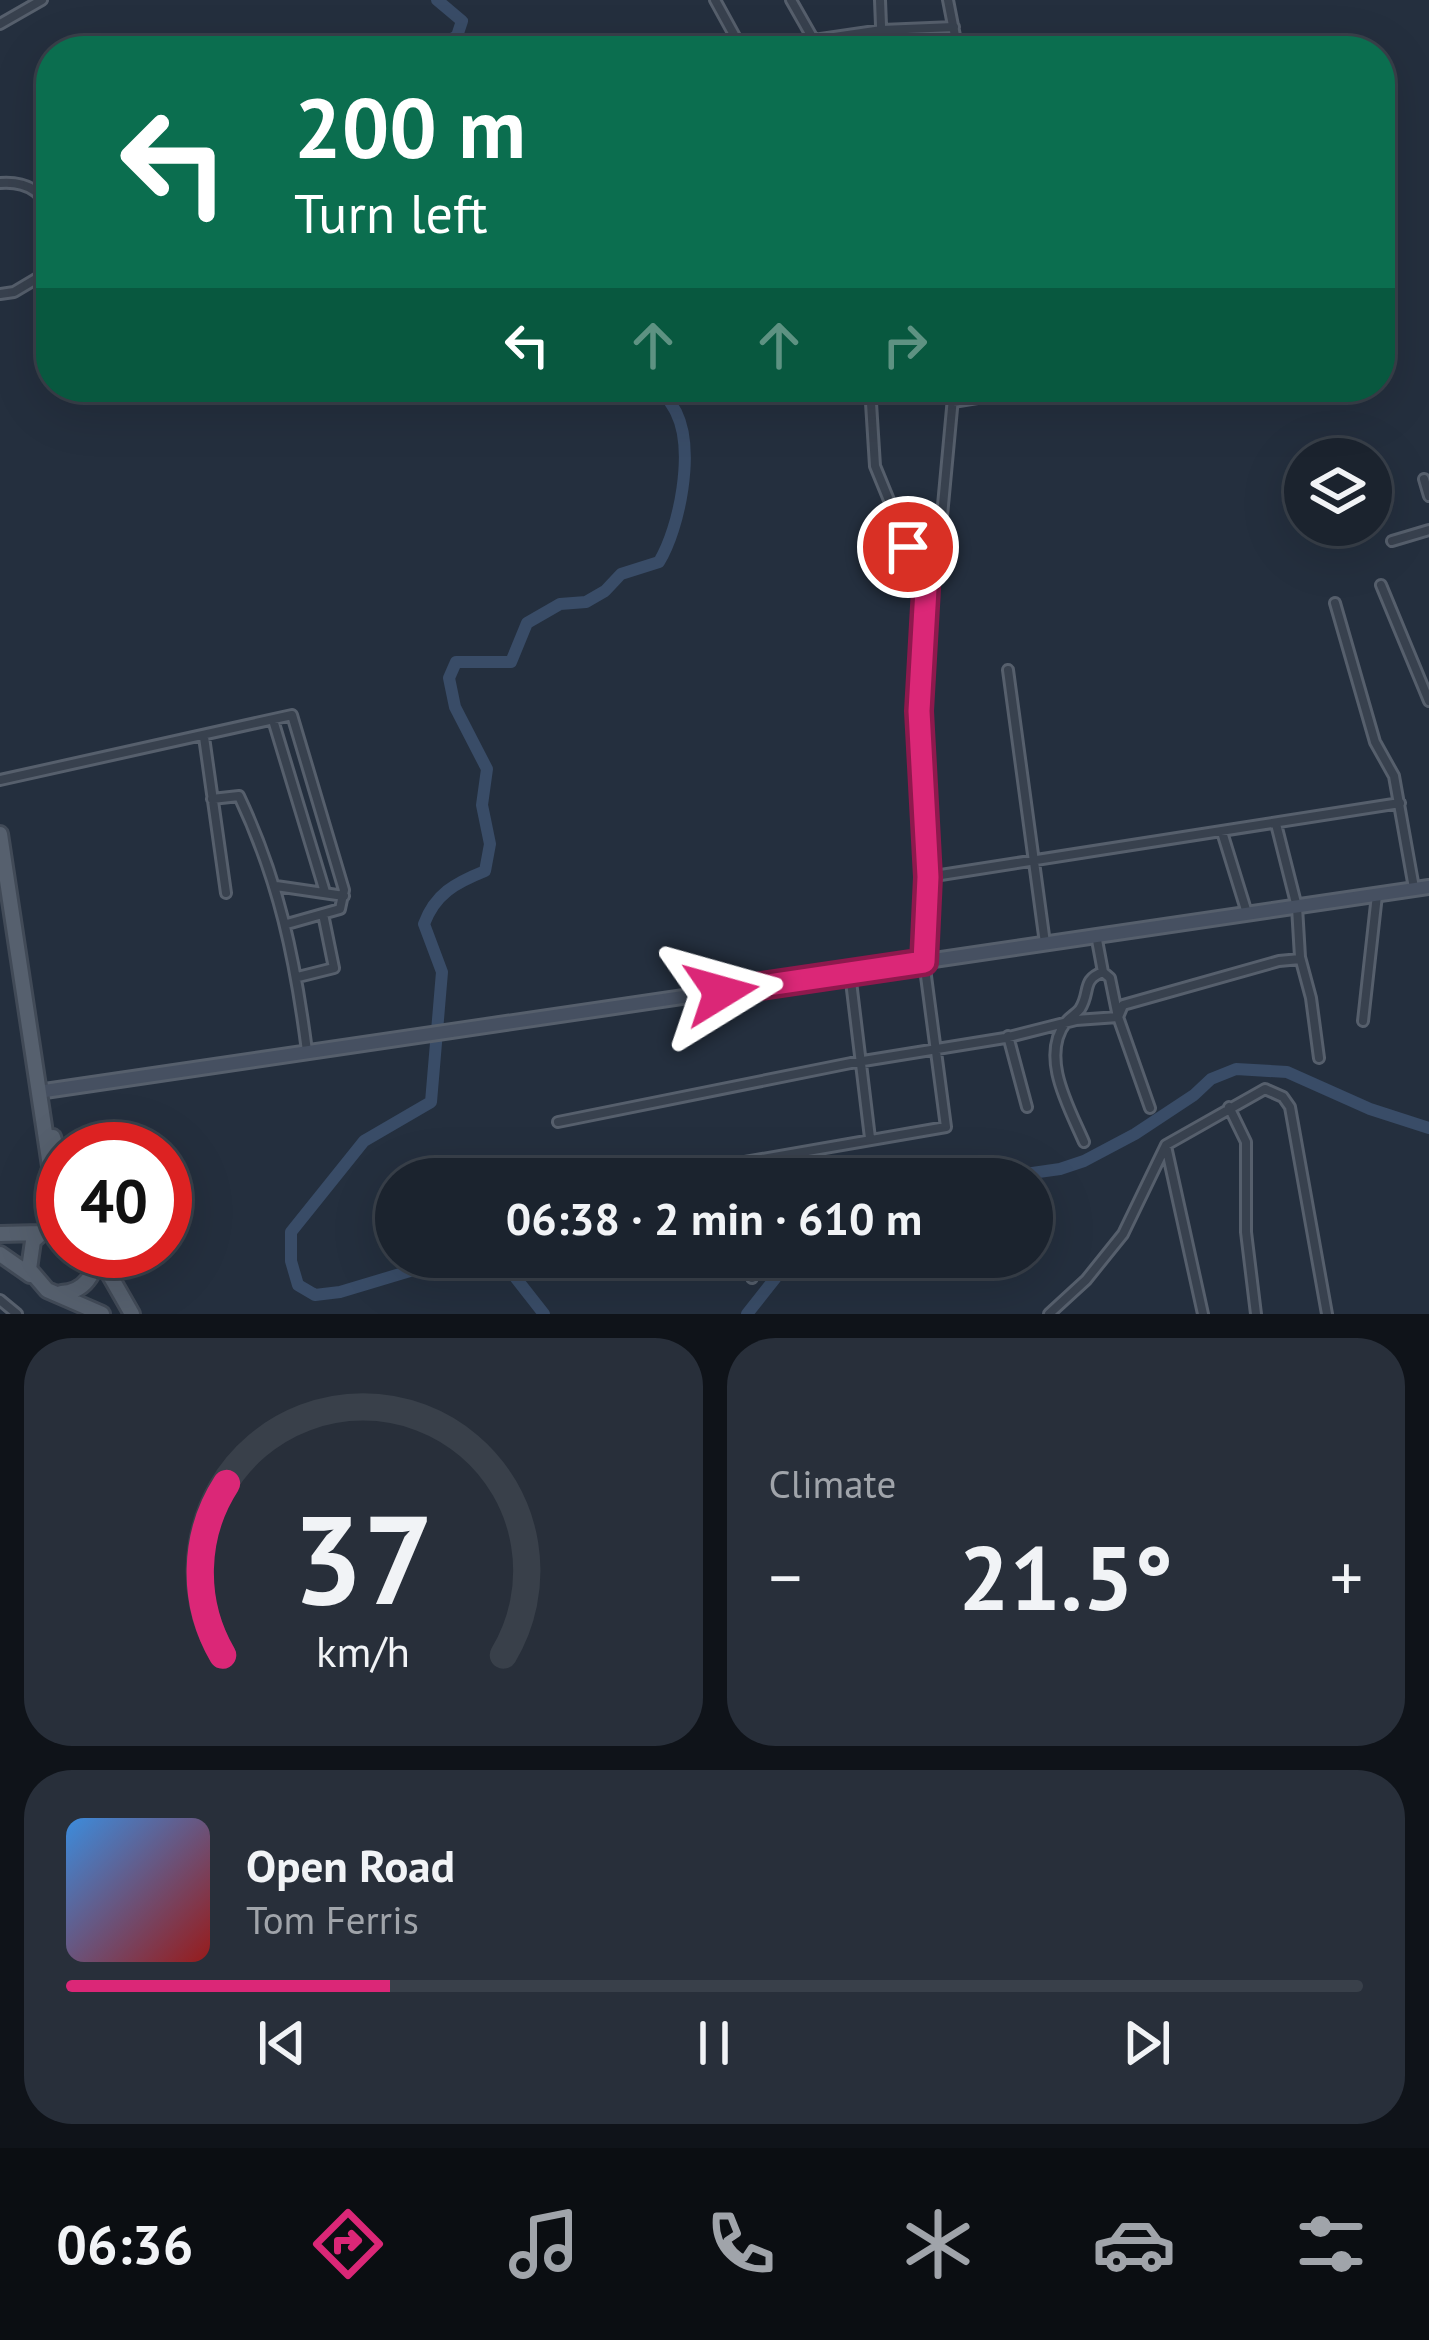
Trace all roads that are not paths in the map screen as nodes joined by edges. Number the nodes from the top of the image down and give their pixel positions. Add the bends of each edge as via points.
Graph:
1 (42, 0) edge
2 (715, 0) edge
3 (791, 0) edge
4 (880, 0) edge
5 (948, 0) edge
6 (0, 24) edge
7 (954, 26) junction
8 (882, 30) junction
9 (735, 36) edge
10 (812, 36) edge
11 (841, 36) edge
12 (882, 36) edge
13 (956, 36) edge
14 (0, 184) edge
15 (36, 192) edge
16 (36, 279) edge
17 (0, 294) edge
18 (871, 402) edge
19 (952, 402) edge
20 (1424, 478) dead end
21 (1429, 496) edge
22 (1429, 530) edge
23 (1392, 541) dead end
24 (1381, 585) dead end
25 (926, 589) junction
26 (1335, 603) dead end
27 (1429, 659) edge
28 (1414, 665) junction
29 (1008, 670) dead end
30 (1429, 700) edge
31 (273, 720) junction
32 (204, 737) junction
33 (0, 780) edge
34 (212, 799) junction
35 (1400, 803) junction
36 (1276, 824) junction
37 (1222, 832) junction
38 (0, 834) edge
39 (1033, 861) junction
40 (928, 877) junction
41 (277, 886) junction
42 (1422, 888) edge
43 (325, 892) junction
44 (226, 893) dead end
45 (1377, 895) junction
46 (344, 896) junction
47 (1297, 907) junction
48 (323, 914) junction
49 (1247, 914) junction
50 (6, 921) edge
51 (287, 924) junction
52 (1097, 940) dead end
53 (1046, 944) junction
54 (1300, 959) junction
55 (924, 962) junction
56 (1103, 972) junction
57 (850, 973) junction
58 (298, 977) junction
59 (1118, 1017) junction
60 (1363, 1021) dead end
61 (1066, 1022) junction
62 (1008, 1036) junction
63 (307, 1051) junction
64 (936, 1051) junction
65 (1319, 1058) dead end
66 (862, 1064) junction
67 (41, 1091) junction
68 (1027, 1107) dead end
69 (1229, 1107) junction
70 (1150, 1108) dead end
71 (45, 1122) edge
72 (50, 1122) edge
73 (558, 1122) dead end
74 (870, 1138) junction
75 (1084, 1142) dead end
76 (1166, 1145) junction
77 (774, 1158) edge
78 (36, 1230) edge
79 (0, 1234) edge
80 (36, 1248) edge
81 (0, 1254) edge
82 (33, 1278) junction
83 (90, 1278) edge
84 (111, 1278) edge
85 (56, 1293) junction
86 (0, 1300) edge
87 (17, 1314) edge
88 (102, 1314) edge
89 (132, 1314) edge
90 (1049, 1314) edge
91 (1203, 1314) edge
92 (1256, 1314) edge
93 (1327, 1314) edge

1 - 6 street
2 - 9 street
3 - 10 street
4 - 8 street
5 - 7 street
7 - 8 street
7 - 13 street
8 - 11 street
8 - 12 street
14 - 15 street
16 - 17 street
18 - 25 street via 875,466
19 - 25 street
20 - 21 street
22 - 23 street
24 - 28 street
25 - 40 street via 919,711
26 - 35 street
27 - 28 street
28 - 30 street
29 - 39 street
31 - 32 street
31 - 43 street
31 - 46 street via 294,716
32 - 33 street
32 - 34 street
34 - 41 street via 239,796
34 - 44 street
35 - 36 street
35 - 42 street
36 - 37 street
36 - 47 street
37 - 39 street
37 - 49 street
38 - 50 main road
39 - 40 street
39 - 53 street
40 - 55 street
41 - 43 street
41 - 51 street
42 - 45 street
43 - 46 street
45 - 47 street
45 - 60 street
46 - 48 street via 343,908
47 - 49 street
47 - 54 street
48 - 51 street
48 - 58 street via 334,968
49 - 53 street
50 - 67 main road
51 - 58 street
52 - 56 street
53 - 55 street
54 - 59 street via 1124,1005
54 - 65 street
55 - 57 street
55 - 64 street
56 - 59 street
56 - 61 street via 1090,976 1077,1014
57 - 63 street
57 - 66 street
58 - 63 street
59 - 61 street
59 - 70 street
61 - 62 street
61 - 75 street via 1056,1063
62 - 64 street
62 - 68 street
63 - 67 street
64 - 66 street
64 - 74 street via 946,1127
66 - 73 street
66 - 74 street
67 - 71 main road
67 - 72 main road
69 - 76 street
69 - 92 street via 1246,1142
69 - 93 street via 1265,1089 1288,1101
74 - 77 street
76 - 90 street via 1123,1234
76 - 91 street
78 - 79 main road
80 - 82 main road via 28,1259
81 - 82 main road
82 - 85 main road
83 - 85 main road
84 - 89 main road
85 - 88 main road
86 - 87 street

